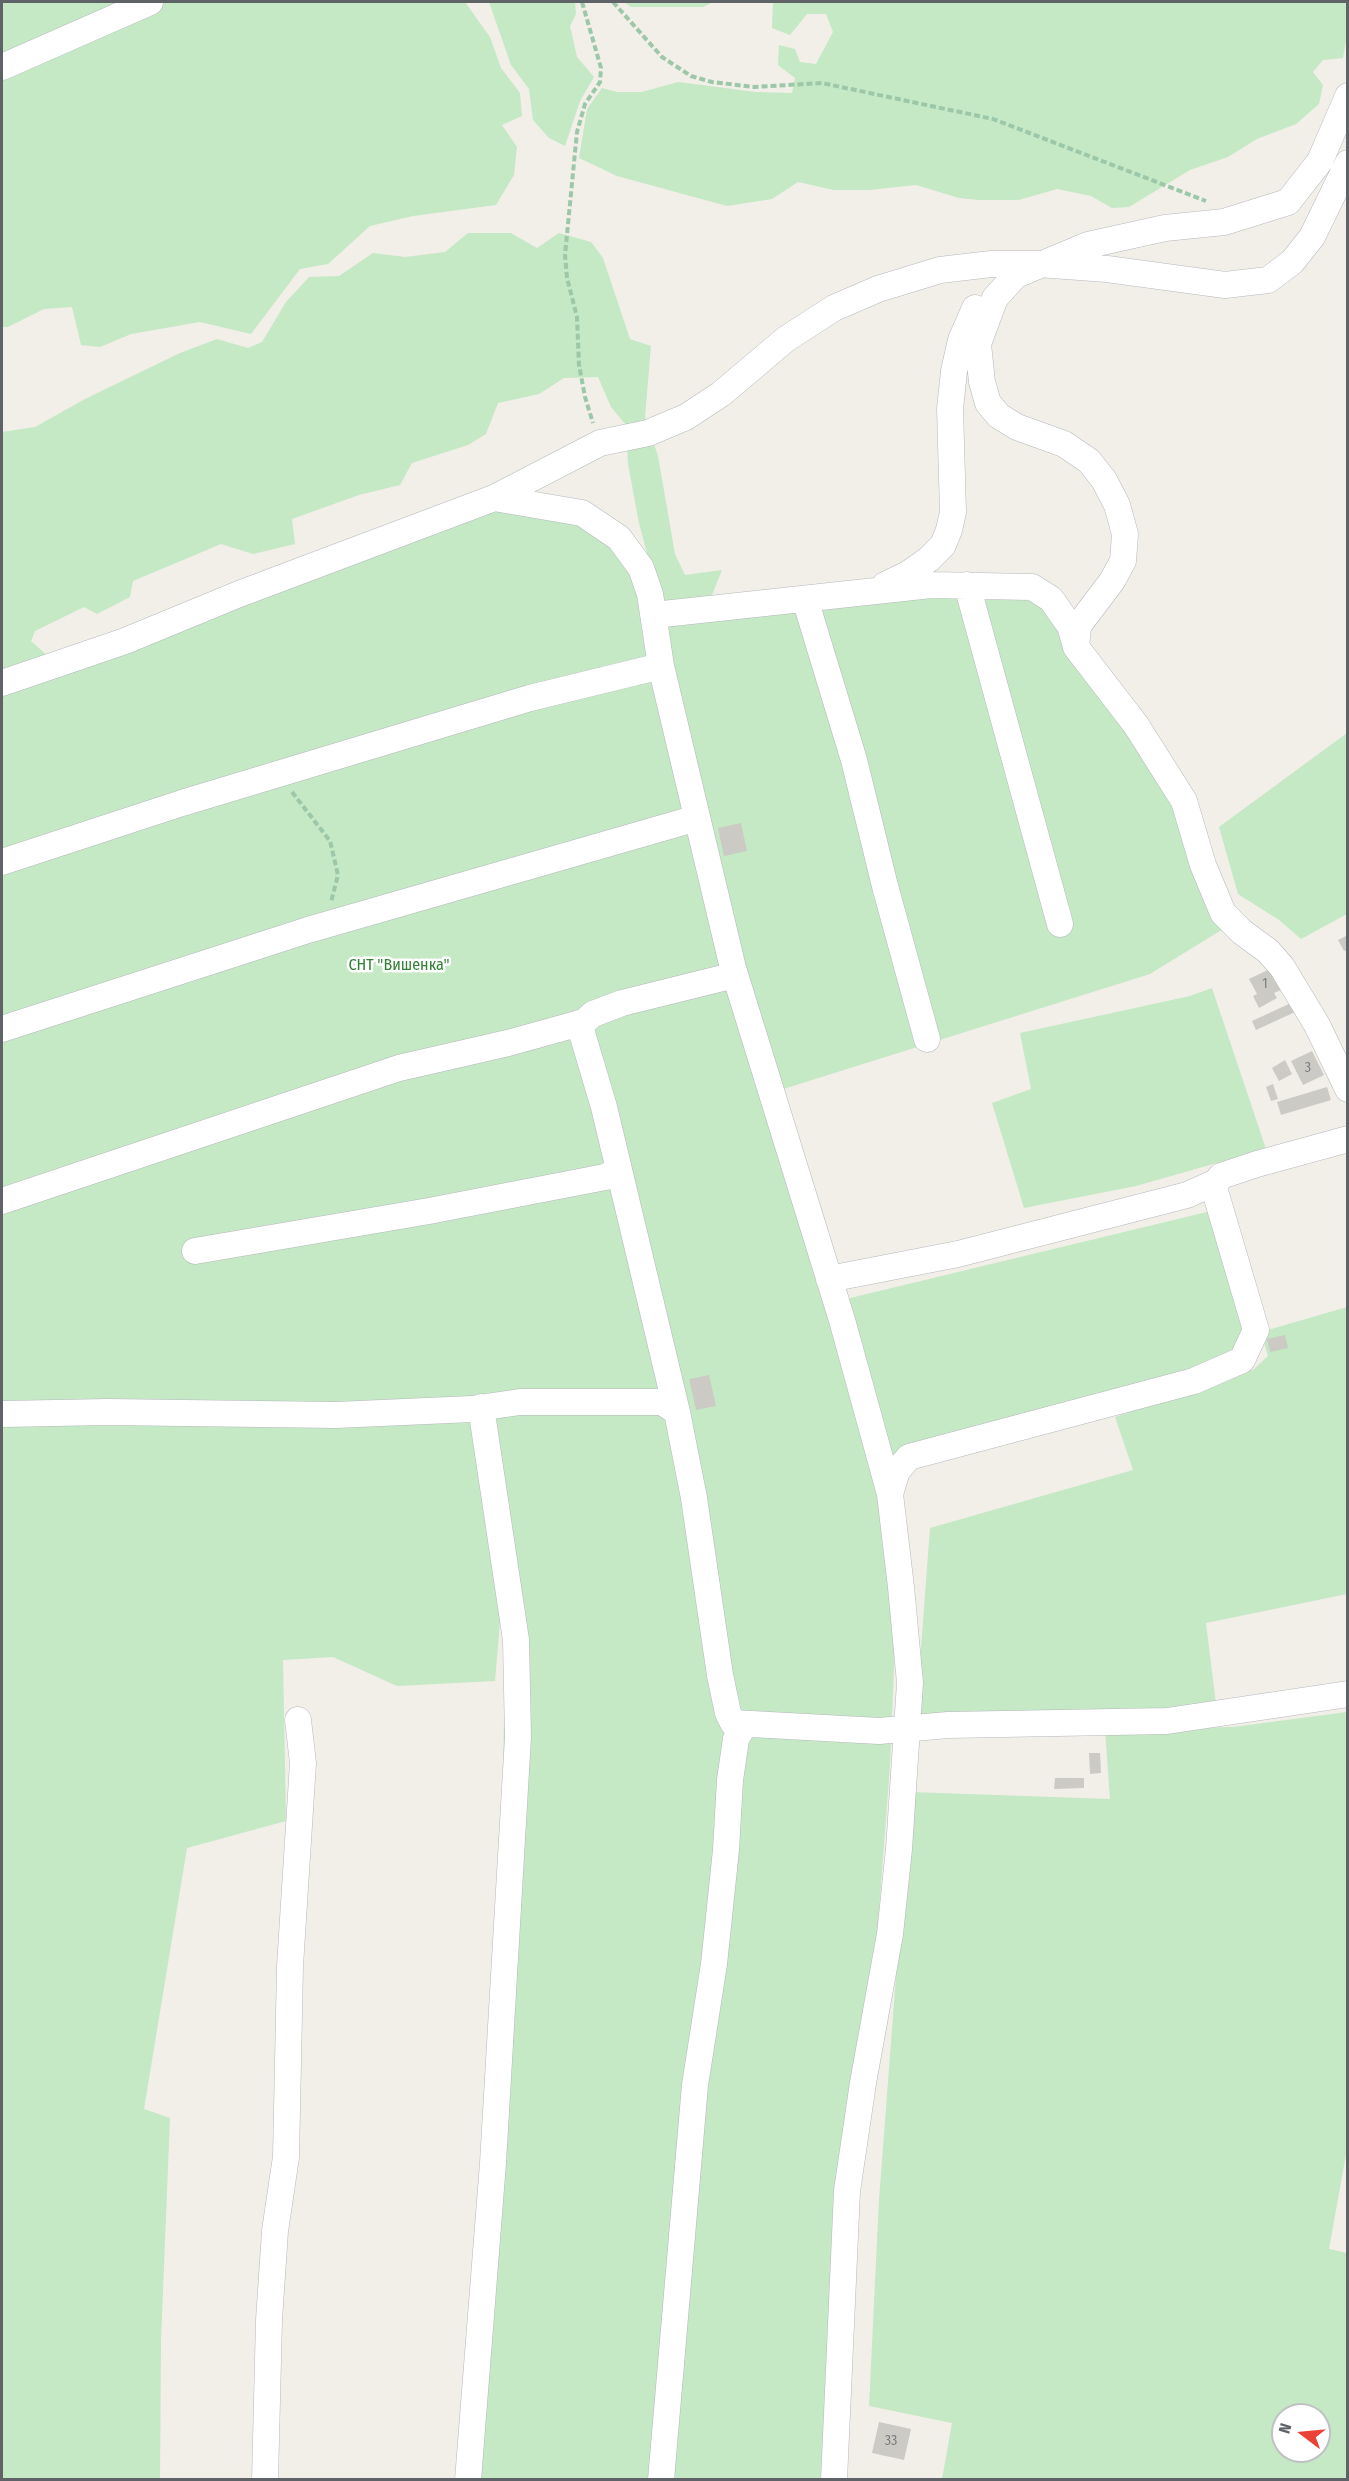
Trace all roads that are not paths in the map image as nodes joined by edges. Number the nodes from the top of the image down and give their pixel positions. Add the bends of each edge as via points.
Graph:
1 (150, 2) edge
2 (2, 67) edge
3 (1347, 96) edge
4 (1347, 163) edge
5 (1027, 269) junction
6 (494, 498) junction
7 (967, 585) junction
8 (872, 591) junction
9 (805, 599) junction
10 (654, 615) junction
11 (1076, 647) junction
12 (661, 666) junction
13 (2, 683) edge
14 (697, 818) junction
15 (2, 862) edge
16 (1060, 924) dead end
17 (735, 975) junction
18 (579, 1023) junction
19 (2, 1029) edge
20 (927, 1039) dead end
21 (1347, 1089) edge
22 (1347, 1139) edge
23 (619, 1170) junction
24 (1216, 1182) junction
25 (2, 1202) edge
26 (195, 1251) dead end
27 (829, 1279) junction
28 (481, 1407) junction
29 (677, 1412) junction
30 (2, 1414) edge
31 (890, 1494) junction
32 (1347, 1694) edge
33 (298, 1720) dead end
34 (744, 1725) junction
35 (907, 1730) junction
36 (266, 2480) edge
37 (468, 2480) edge
38 (661, 2480) edge
39 (834, 2480) edge

1 - 2 street
3 - 5 street via 1320,161 1288,202 1224,222 1165,228 1096,243
4 - 5 street via 1312,237 1292,262 1268,280 1225,285 1117,270
5 - 6 street via 991,264 940,270 878,289 834,308 786,339 721,394 686,417 648,433 600,443
5 - 8 street via 989,289 975,308 961,340 950,409 953,512 943,545 908,574
5 - 11 street via 995,298 978,344 988,403 999,416 1017,427 1064,444 1089,461 1117,505 1125,534 1123,561 1078,626
6 - 10 street via 582,513 619,538 641,568
6 - 13 street via 125,641
7 - 8 street
7 - 11 street via 1032,587 1051,599 1070,626
7 - 16 street
8 - 9 street
9 - 10 street
9 - 20 street via 854,760
10 - 12 street
11 - 21 street via 1136,725 1184,801 1203,865 1223,913 1282,967 1317,1025
12 - 14 street
12 - 15 street via 530,698
14 - 17 street
14 - 19 street via 308,930
17 - 18 street via 622,1003
17 - 27 street
18 - 23 street
18 - 25 street via 399,1068
22 - 24 street via 1257,1164 1221,1176
23 - 26 street via 605,1177 429,1211
23 - 29 street
24 - 27 street via 1187,1195 958,1254
24 - 31 street via 1215,1191 1256,1330 1242,1360 1194,1381 909,1457 897,1471
27 - 31 street
28 - 29 street via 520,1402 662,1402
28 - 30 street via 336,1415
28 - 37 street via 516,1640 518,1737 493,2163
29 - 34 street via 728,1713 733,1723
31 - 35 street via 910,1683
32 - 35 street via 1167,1721 970,1724
33 - 36 street via 303,1763 290,1966 286,2157 275,2231 269,2320
34 - 35 street
34 - 38 street via 736,1738 730,1780 714,1964 695,2085
35 - 39 street via 890,1934 862,2083 847,2191

